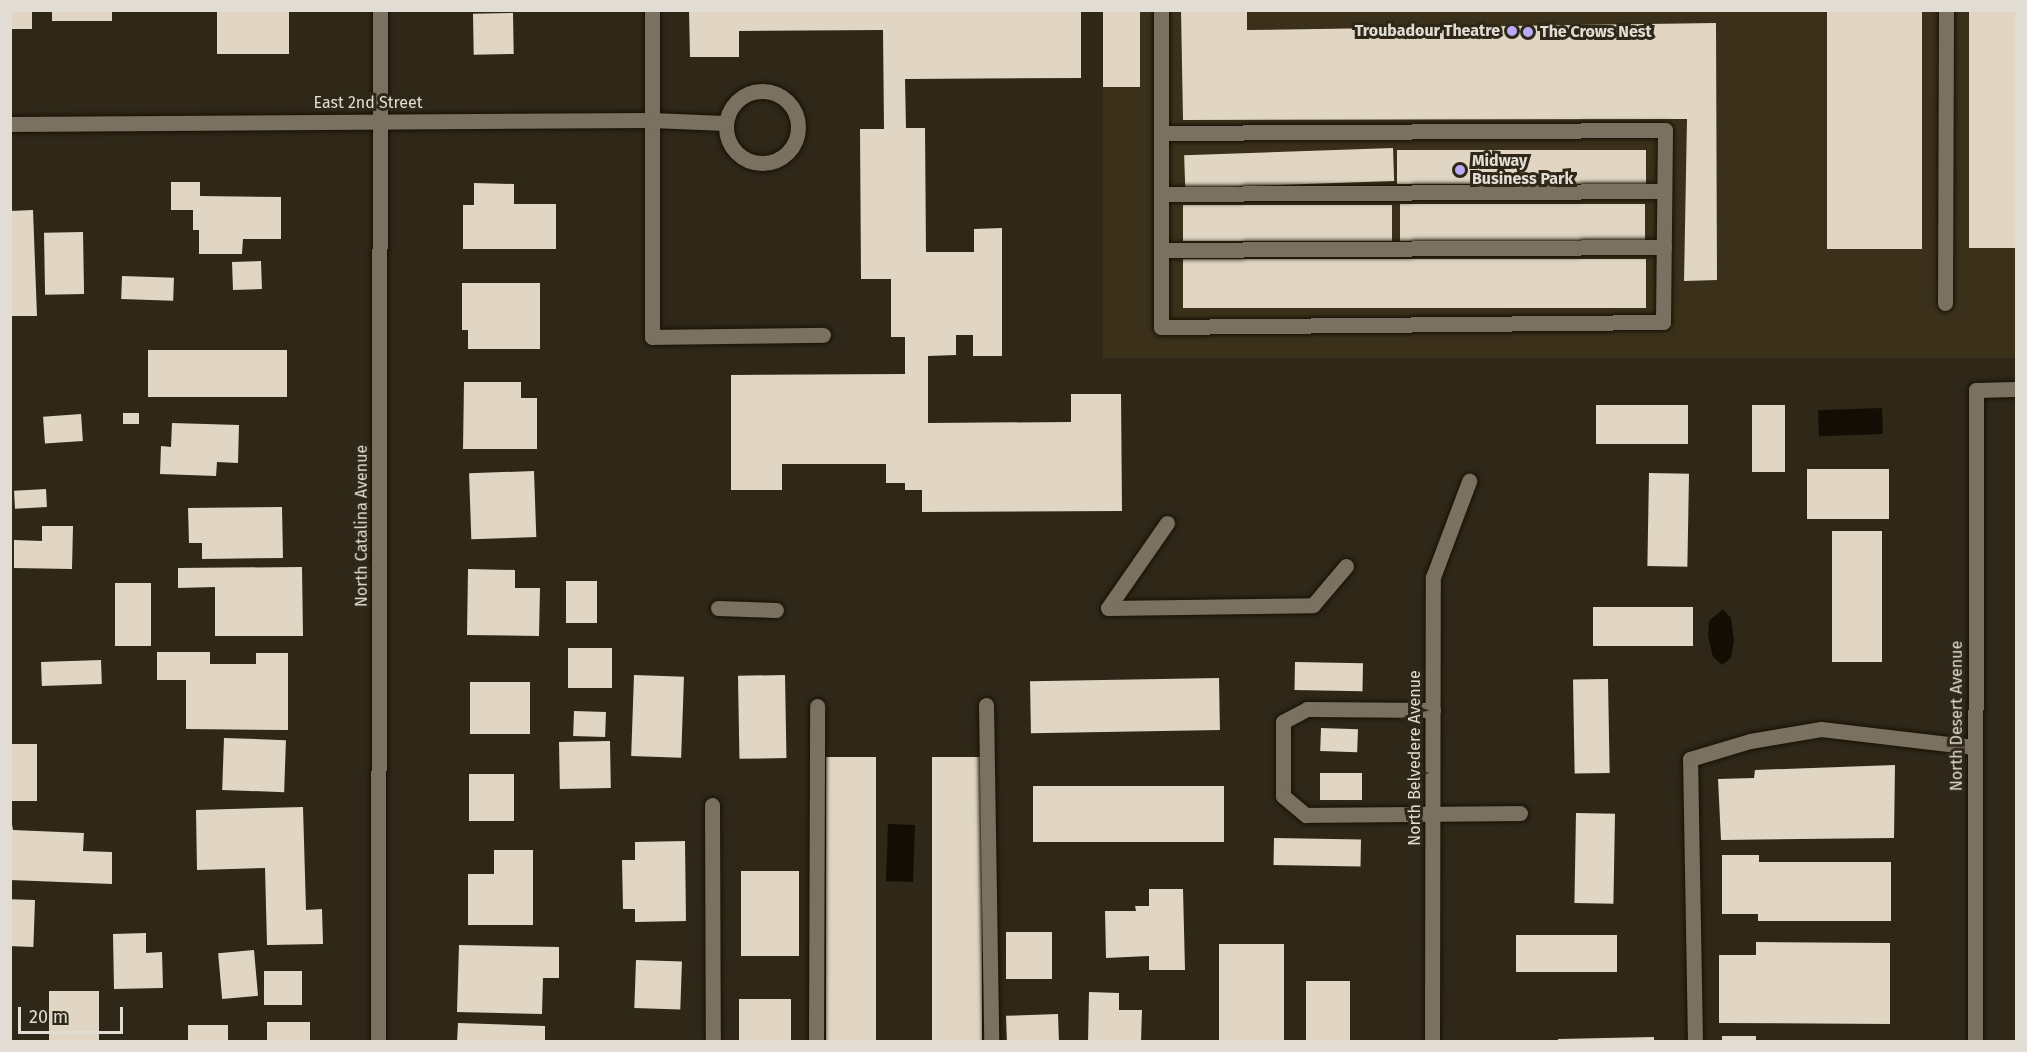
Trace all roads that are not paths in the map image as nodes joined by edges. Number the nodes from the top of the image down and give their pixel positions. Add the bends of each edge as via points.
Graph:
1 (380, 10) edge
2 (652, 10) edge
3 (1161, 10) edge
4 (1946, 10) edge
5 (380, 120) junction
6 (651, 120) junction
7 (725, 123) junction
8 (10, 124) edge
9 (1161, 133) junction
10 (1664, 191) junction
11 (1161, 194) junction
12 (1664, 247) junction
13 (1161, 250) junction
14 (1945, 303) dead end
15 (823, 335) dead end
16 (2016, 389) edge
17 (1469, 481) dead end
18 (1167, 523) dead end
19 (1346, 566) dead end
20 (718, 608) dead end
21 (776, 610) dead end
22 (986, 705) dead end
23 (818, 706) dead end
24 (1433, 710) junction
25 (1974, 747) junction
26 (712, 806) dead end
27 (1520, 813) dead end
28 (1433, 814) junction
29 (378, 1041) edge
30 (713, 1041) edge
31 (816, 1041) edge
32 (991, 1041) edge
33 (1432, 1041) edge
34 (1695, 1041) edge
35 (1975, 1041) edge

1 - 5 street, North Catalina Avenue
2 - 6 street
3 - 9 street
4 - 14 street
5 - 6 street, East 2nd Street
5 - 8 street, East 2nd Street
5 - 29 street, North Catalina Avenue
6 - 7 street, East 2nd Street
6 - 15 street via 652,337
7 - 7 street via 735,153 756,163 780,159 796,141 797,116 782,97 758,91 736,101
9 - 10 street via 1665,130
9 - 11 street
10 - 11 street
10 - 12 street
11 - 13 street
12 - 13 street
12 - 13 street via 1663,322 1184,327 1161,327
16 - 25 street, North Desert Avenue via 1976,390
17 - 24 street, North Belvedere Avenue via 1433,577
18 - 19 street via 1108,608 1313,605
20 - 21 street
22 - 32 street
23 - 31 street
24 - 28 street, North Belvedere Avenue
24 - 28 street via 1307,709 1283,722 1283,796 1306,815
25 - 34 street via 1821,729 1750,741 1690,759
25 - 35 street, North Desert Avenue
26 - 30 street
27 - 28 street
28 - 33 street, North Belvedere Avenue

